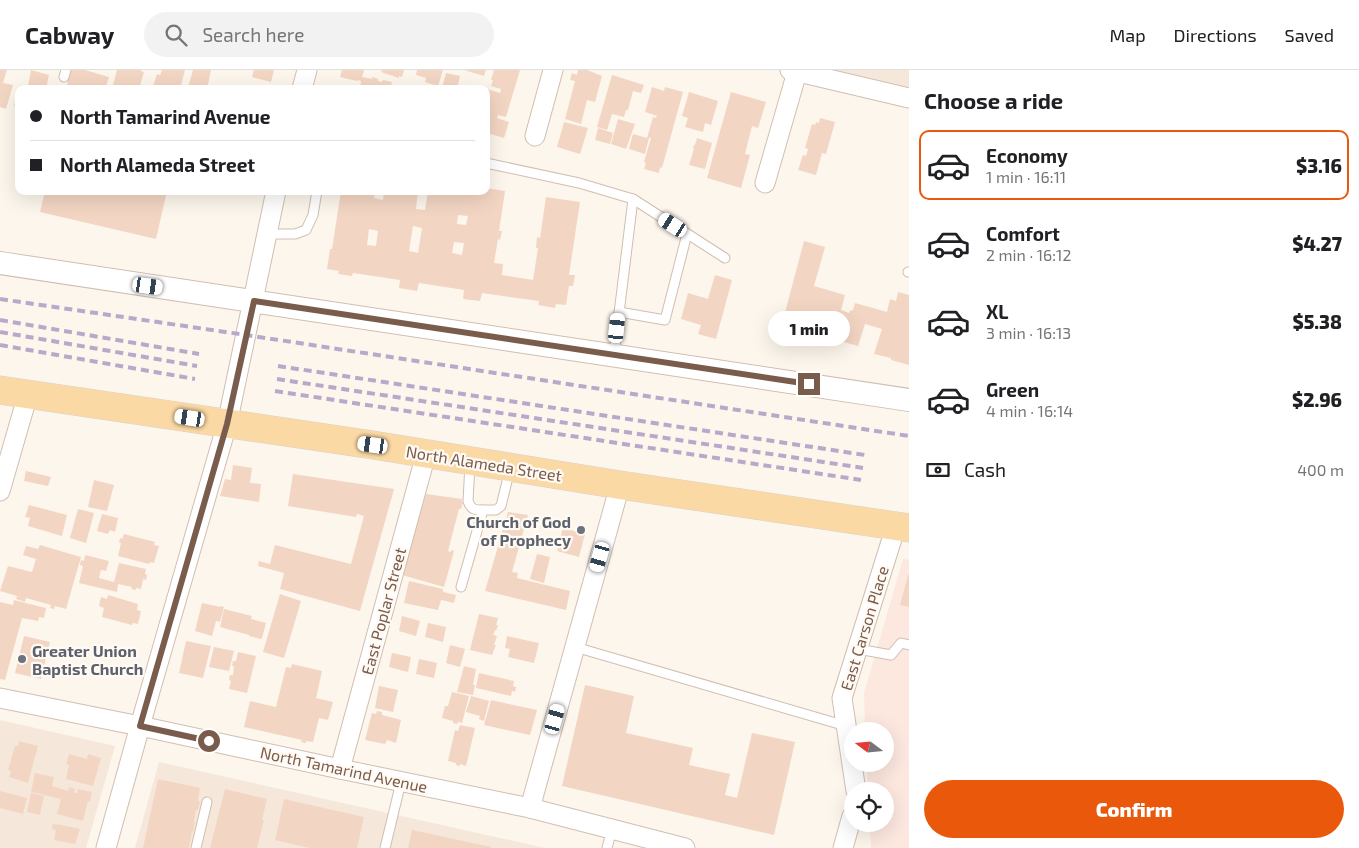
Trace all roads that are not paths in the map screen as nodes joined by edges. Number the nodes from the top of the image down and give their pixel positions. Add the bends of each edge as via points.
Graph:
1 (307, 70) edge
2 (553, 70) edge
3 (793, 71) edge
4 (303, 85) edge
5 (909, 98) edge
6 (535, 136) dead end
7 (490, 165) edge
8 (765, 183) dead end
9 (275, 195) edge
10 (316, 195) edge
11 (633, 199) junction
12 (267, 234) junction
13 (687, 234) junction
14 (725, 258) dead end
15 (0, 264) edge
16 (254, 301) junction
17 (619, 312) junction
18 (614, 355) junction
19 (0, 390) edge
20 (28, 394) junction
21 (909, 400) edge
22 (227, 424) junction
23 (426, 454) junction
24 (470, 461) junction
25 (511, 467) junction
26 (620, 485) junction
27 (0, 491) edge
28 (483, 510) junction
29 (903, 527) edge
30 (461, 587) dead end
31 (909, 645) edge
32 (575, 647) junction
33 (858, 649) junction
34 (0, 698) edge
35 (845, 722) edge
36 (844, 725) edge
37 (140, 726) junction
38 (340, 769) junction
39 (401, 782) junction
40 (207, 802) dead end
41 (530, 808) junction
42 (612, 829) junction
43 (848, 832) edge
44 (106, 848) edge
45 (196, 848) edge
46 (385, 848) edge
47 (607, 848) edge
48 (685, 848) edge
49 (843, 848) edge

1 - 4 street
2 - 6 street
3 - 5 street
3 - 8 street
7 - 11 lane via 579,183
9 - 12 street
10 - 12 lane via 306,230 295,234
11 - 13 lane
11 - 17 lane
12 - 16 street
13 - 14 lane
13 - 17 lane via 665,320
15 - 16 street
16 - 18 street
16 - 22 street
17 - 18 lane
18 - 21 street
19 - 20 main road, North Alameda Street
20 - 22 main road, North Alameda Street
20 - 27 street
22 - 23 main road, North Alameda Street
22 - 37 street
23 - 24 main road, North Alameda Street
23 - 38 street, East Poplar Street
24 - 25 main road, North Alameda Street
24 - 28 lane via 468,501 474,510
25 - 26 main road, North Alameda Street
25 - 28 lane via 501,506 496,510
26 - 29 main road, North Alameda Street
26 - 32 street
28 - 30 lane
29 - 33 street, East Carson Place
31 - 33 lane via 901,643 891,655
32 - 36 lane
32 - 41 street
33 - 35 street, East Carson Place via 842,698
34 - 37 street, North Tamarind Avenue
37 - 38 street, North Tamarind Avenue
37 - 44 street
38 - 39 street, North Tamarind Avenue
39 - 41 street, North Tamarind Avenue
39 - 46 lane
40 - 45 lane
41 - 42 street, North Tamarind Avenue
42 - 47 lane
42 - 48 street, North Tamarind Avenue
43 - 49 street

